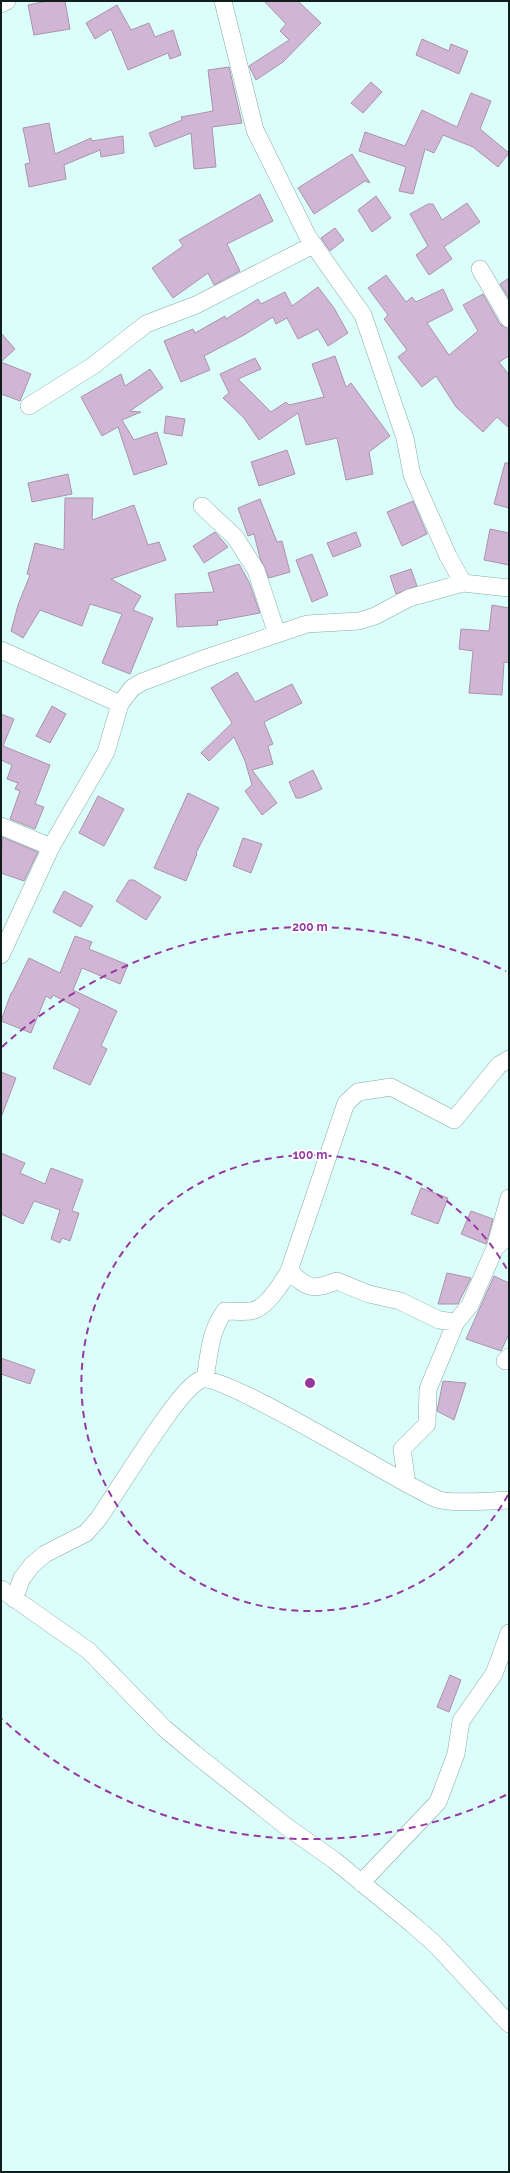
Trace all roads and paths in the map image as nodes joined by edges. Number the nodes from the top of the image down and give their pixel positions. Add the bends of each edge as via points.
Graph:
1 (8, 1) edge
2 (223, 1) edge
3 (1, 4) edge
4 (313, 245) junction
5 (480, 269) dead end
6 (509, 319) edge
7 (29, 406) dead end
8 (202, 506) dead end
9 (463, 583) junction
10 (509, 588) edge
11 (277, 634) junction
12 (1, 650) edge
13 (120, 704) junction
14 (1, 826) edge
15 (51, 847) junction
16 (1, 955) edge
17 (509, 1059) edge
18 (509, 1198) edge
19 (509, 1235) edge
20 (495, 1248) junction
21 (289, 1271) junction
22 (456, 1322) junction
23 (205, 1379) junction
24 (407, 1484) junction
25 (509, 1500) edge
26 (7, 1594) edge
27 (509, 1633) edge
28 (361, 1884) junction
29 (509, 2024) edge

1 - 3 street
2 - 4 street via 255,130
4 - 7 street via 196,305 146,324 94,365
4 - 9 street via 363,315 405,438 412,475 448,556
5 - 6 street
8 - 11 street via 235,537 256,570
9 - 10 street
9 - 11 street via 409,598 359,621 307,624
11 - 13 street via 142,682 132,688
12 - 13 street
13 - 15 street via 106,752
14 - 15 street
15 - 16 street
17 - 21 street via 499,1065 454,1120 391,1087 358,1092 346,1103
18 - 20 street
19 - 20 street
20 - 22 street via 470,1306
21 - 22 street via 302,1283 310,1286 318,1288 337,1281 369,1294 400,1301 439,1320
21 - 23 street via 280,1286 259,1308 251,1311 225,1311 218,1320
22 - 24 street via 428,1389 427,1424 402,1449
23 - 24 street via 214,1380 258,1401
23 - 26 street via 198,1380 174,1406 99,1518 86,1533 46,1554 32,1565
24 - 25 street via 438,1500
26 - 28 street via 89,1651 164,1728 194,1754 287,1827 334,1860
27 - 28 street via 494,1674 461,1721 456,1754 438,1802
28 - 29 street via 435,1944

